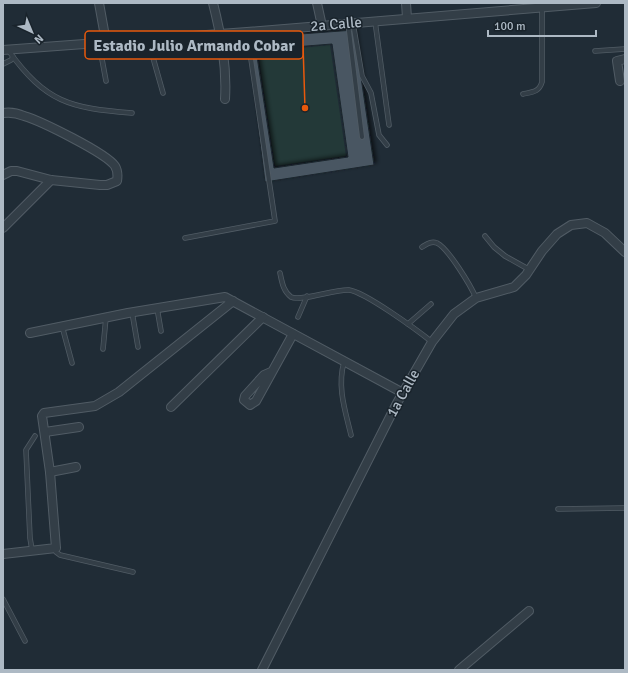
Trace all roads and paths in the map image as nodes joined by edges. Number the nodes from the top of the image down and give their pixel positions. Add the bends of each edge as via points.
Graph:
1 (99, 3) edge
2 (213, 3) edge
3 (317, 3) edge
4 (406, 3) edge
5 (596, 3) edge
6 (571, 4) edge
7 (495, 7) edge
8 (542, 8) junction
9 (407, 18) junction
10 (375, 21) junction
11 (350, 23) junction
12 (322, 26) junction
13 (247, 32) junction
14 (220, 33) junction
15 (150, 39) junction
16 (103, 42) junction
17 (5, 50) edge
18 (625, 50) edge
19 (595, 52) dead end
20 (13, 57) junction
21 (625, 59) edge
22 (3, 64) edge
23 (106, 81) dead end
24 (620, 81) dead end
25 (163, 93) dead end
26 (523, 94) dead end
27 (225, 99) dead end
28 (3, 113) edge
29 (132, 113) dead end
30 (389, 125) dead end
31 (362, 137) dead end
32 (387, 145) dead end
33 (3, 175) edge
34 (51, 180) junction
35 (3, 228) edge
36 (485, 236) dead end
37 (185, 238) dead end
38 (422, 248) dead end
39 (625, 252) edge
40 (530, 270) junction
41 (280, 273) dead end
42 (307, 296) junction
43 (476, 298) junction
44 (233, 301) junction
45 (432, 304) dead end
46 (157, 308) junction
47 (132, 312) junction
48 (106, 317) junction
49 (263, 317) junction
50 (298, 317) dead end
51 (408, 324) junction
52 (62, 326) junction
53 (161, 331) dead end
54 (30, 333) dead end
55 (293, 334) junction
56 (432, 342) junction
57 (138, 347) dead end
58 (103, 348) dead end
59 (344, 361) junction
60 (72, 363) dead end
61 (271, 372) dead end
62 (403, 393) junction
63 (171, 407) dead end
64 (79, 427) dead end
65 (45, 432) junction
66 (351, 435) dead end
67 (35, 436) dead end
68 (76, 467) dead end
69 (50, 472) junction
70 (625, 508) edge
71 (558, 509) dead end
72 (56, 548) junction
73 (32, 550) junction
74 (3, 554) edge
75 (133, 572) dead end
76 (3, 599) edge
77 (529, 611) dead end
78 (26, 641) dead end
79 (262, 670) edge
80 (458, 670) edge

1 - 16 street
2 - 14 street
3 - 12 street
4 - 9 street
5 - 6 street, 2a Calle
6 - 8 street, 2a Calle
7 - 8 street, 2a Calle
7 - 9 street, 2a Calle
8 - 26 lane via 542,82 540,89
9 - 10 street, 2a Calle
10 - 11 street, 2a Calle
10 - 30 lane
11 - 12 street, 2a Calle
11 - 31 lane
11 - 32 lane via 362,76 371,93 379,135
12 - 13 street, 2a Calle
13 - 14 street, 2a Calle
13 - 37 lane via 275,221
14 - 15 street, 2a Calle
14 - 27 street via 226,72
15 - 16 street, 2a Calle
15 - 25 lane
16 - 17 street, 2a Calle
16 - 23 lane
17 - 20 lane
18 - 19 lane
20 - 22 lane
20 - 29 lane via 34,81 56,99 94,110
21 - 24 street via 616,61
28 - 34 street via 9,112 32,119 98,153 112,163 118,176 117,181 108,185
33 - 34 street via 17,171
34 - 35 street
36 - 40 lane via 505,256
38 - 43 lane via 434,242 441,246 465,278
39 - 40 street, 1a Calle via 605,233 586,223 571,225 557,234
40 - 43 street, 1a Calle via 514,287
41 - 42 lane via 284,290 292,297 298,299
42 - 50 lane
42 - 51 lane via 350,290
43 - 56 street, 1a Calle via 454,314
44 - 46 street via 225,297
44 - 49 street
44 - 65 street via 119,392 95,406 44,413 42,416
45 - 51 lane
46 - 47 street
46 - 53 lane
47 - 48 street
47 - 57 lane
48 - 52 street
48 - 58 lane
49 - 55 street
49 - 63 street
51 - 56 lane
52 - 54 street
52 - 60 lane
55 - 59 street
55 - 61 street
56 - 62 street, 1a Calle
59 - 62 street
59 - 66 lane via 341,392
62 - 79 street, 1a Calle
64 - 65 street
65 - 69 street
67 - 73 lane via 26,450
68 - 69 street
69 - 72 street
70 - 71 lane
72 - 73 street
72 - 75 lane via 60,555
73 - 74 street
76 - 78 lane
77 - 80 street

